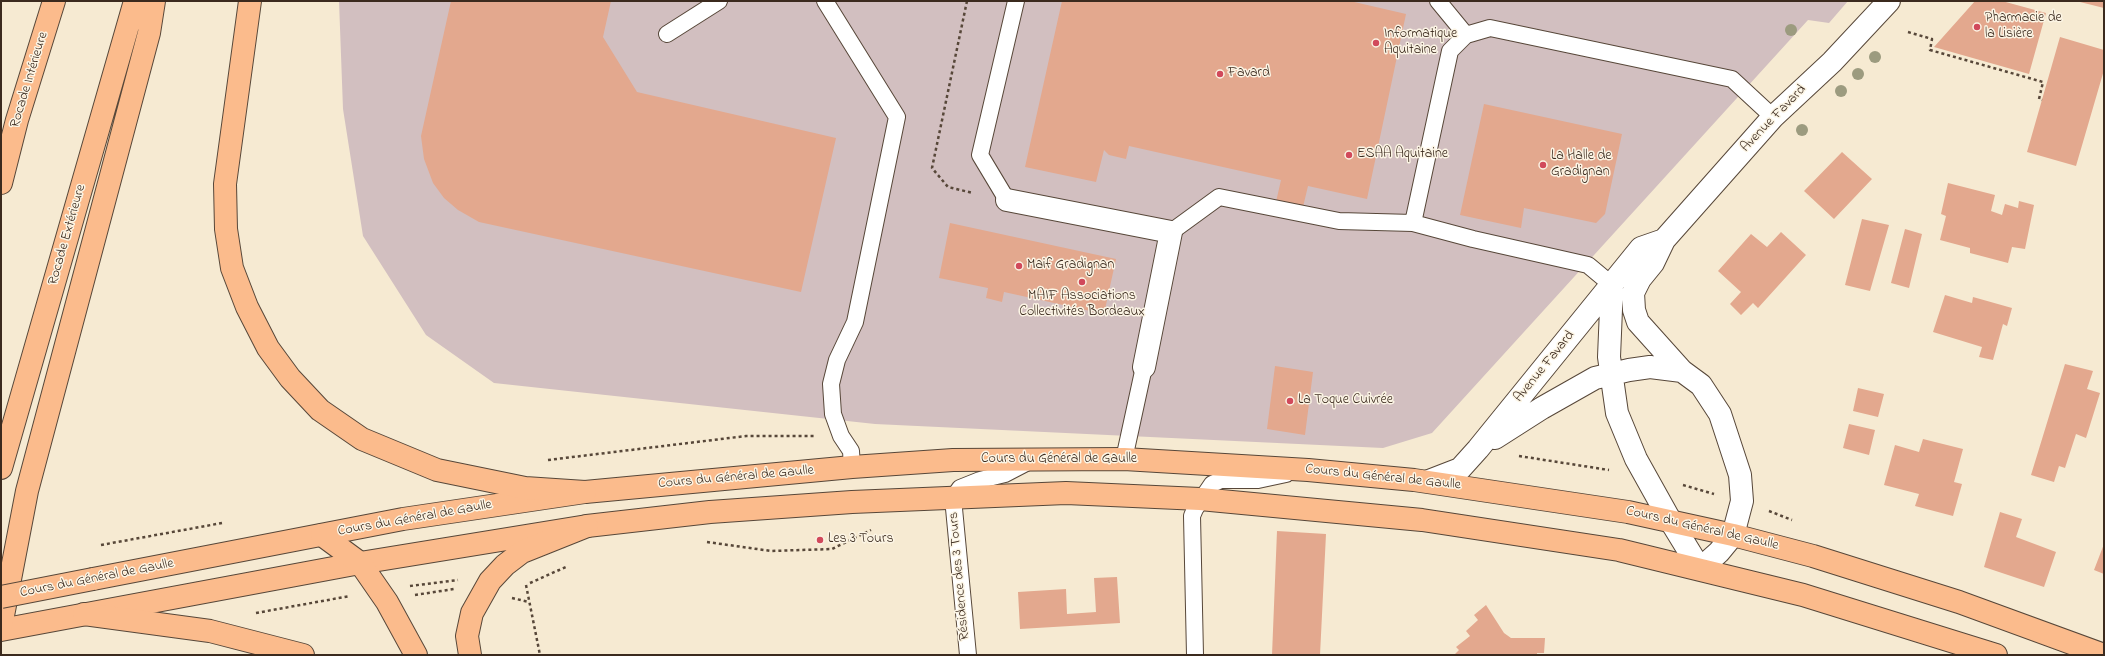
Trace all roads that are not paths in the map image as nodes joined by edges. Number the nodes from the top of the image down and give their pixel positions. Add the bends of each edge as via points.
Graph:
1 (54, 1) edge
2 (135, 1) edge
3 (154, 1) edge
4 (250, 1) edge
5 (719, 1) edge
6 (824, 1) edge
7 (1016, 1) edge
8 (1438, 1) edge
9 (1885, 2) edge
10 (667, 34) dead end
11 (1466, 35) junction
12 (1773, 117) junction
13 (1, 183) edge
14 (1007, 200) joint
15 (1413, 223) junction
16 (1171, 232) junction
17 (1664, 240) junction
18 (1612, 285) junction
19 (1144, 367) joint
20 (1682, 371) junction
21 (1610, 374) junction
22 (1478, 449) junction
23 (1124, 459) junction
24 (1031, 460) junction
25 (852, 467) junction
26 (1, 468) edge
27 (1308, 470) junction
28 (1429, 482) junction
29 (584, 492) junction
30 (953, 498) junction
31 (1200, 499) junction
32 (1670, 520) junction
33 (587, 526) junction
34 (322, 535) junction
35 (1733, 535) junction
36 (360, 563) junction
37 (1700, 569) junction
38 (1, 597) edge
39 (84, 614) junction
40 (1, 626) edge
41 (1, 630) edge
42 (303, 655) edge
43 (416, 655) edge
44 (470, 655) edge
45 (968, 655) edge
46 (1196, 655) edge
47 (1996, 655) edge
48 (2104, 655) edge

1 - 13 main road, Rocade Intérieure via 17,120
2 - 26 main road, Rocade Extérieure
3 - 40 main road via 149,33 27,491
4 - 29 main road via 225,184 226,229 232,268 246,307 268,348 290,378 320,410 362,439 437,470 525,488
5 - 10 lane
6 - 25 lane via 897,117 855,322 837,360 831,384 833,414 841,436 851,451
7 - 14 lane via 980,155
8 - 11 lane
9 - 12 street, Avenue Favard via 1832,62
11 - 12 lane via 1490,28 1732,79
11 - 15 lane via 1450,51
12 - 17 street, Avenue Favard
14 - 16 street
15 - 16 lane via 1339,221 1219,197
15 - 18 lane via 1588,265
16 - 19 street
17 - 18 street, Avenue Favard via 1641,248
17 - 20 street, Avenue Favard via 1633,293 1634,310 1638,322
18 - 21 street via 1609,325
18 - 22 street, Avenue Favard
19 - 23 lane
20 - 21 street, Avenue Favard via 1650,367
20 - 35 street, Avenue Favard via 1701,385 1720,414 1733,449 1740,475 1742,501
21 - 22 street, Avenue Favard via 1595,378 1542,408
21 - 32 street via 1617,413 1628,444
22 - 28 street, Avenue Favard via 1460,469
23 - 24 main road, Cours du Général de Gaulle
23 - 27 main road, Cours du Général de Gaulle
24 - 25 main road, Cours du Général de Gaulle via 953,460
24 - 30 lane via 1005,474 960,488
25 - 29 main road, Cours du Général de Gaulle
27 - 28 main road, Cours du Général de Gaulle
27 - 31 lane via 1258,480 1221,480 1212,484
28 - 32 main road, Cours du Général de Gaulle
29 - 34 main road, Cours du Général de Gaulle via 403,519
30 - 31 main road via 1066,493
30 - 33 main road via 710,512
30 - 45 lane, Résidence des 3 Tours
31 - 37 main road via 1422,520 1619,550
31 - 46 lane via 1192,516
32 - 35 main road, Cours du Général de Gaulle
32 - 37 street
33 - 36 main road
33 - 44 main road via 522,552 505,565 486,587 472,613 467,636
34 - 36 main road
34 - 38 main road, Cours du Général de Gaulle, bridge
35 - 37 street, Avenue Favard
35 - 48 main road, Cours du Général de Gaulle via 1813,556 1959,602
36 - 39 main road
36 - 43 main road via 382,595
37 - 47 main road via 1803,595
39 - 41 main road
39 - 42 main road via 210,630

